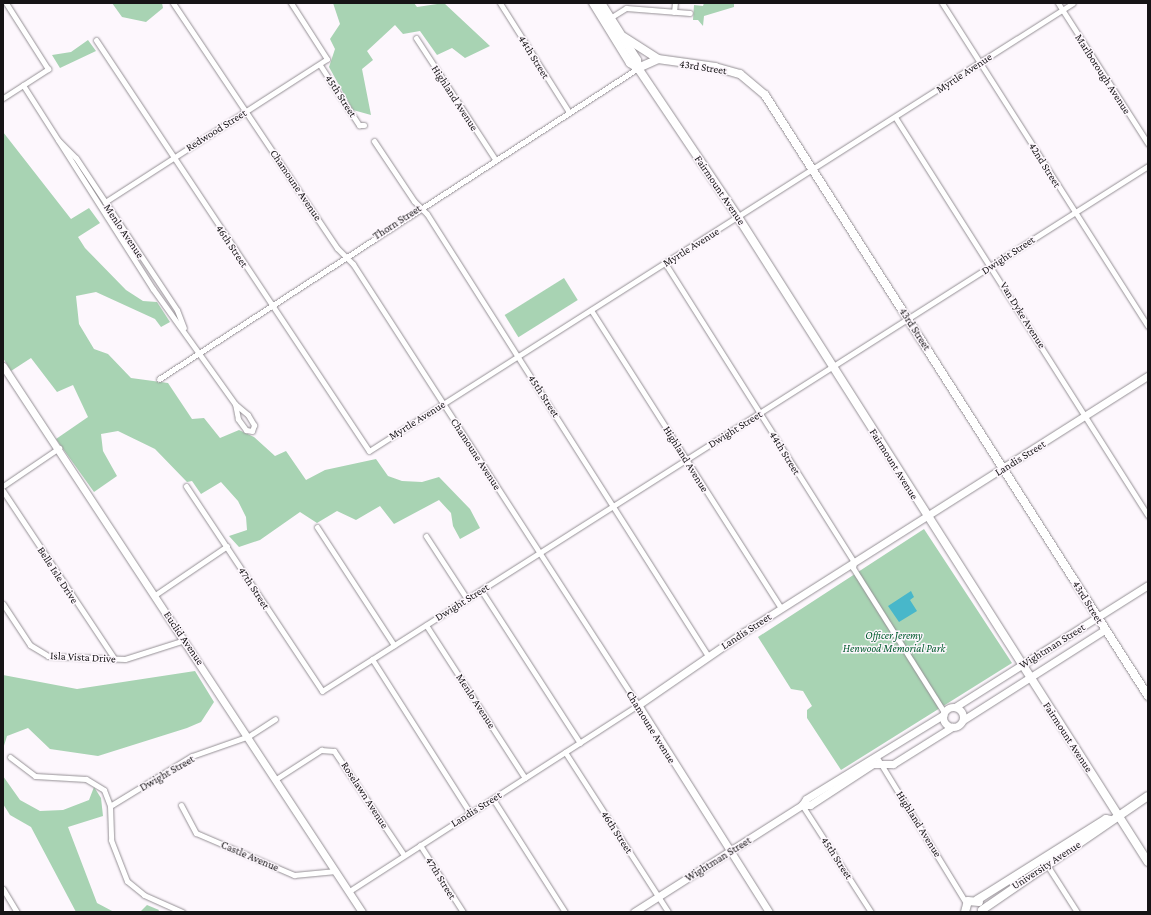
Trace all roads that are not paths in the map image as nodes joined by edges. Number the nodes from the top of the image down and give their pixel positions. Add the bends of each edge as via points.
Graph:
1 (6, 3) edge
2 (173, 3) edge
3 (291, 3) edge
4 (500, 3) edge
5 (593, 3) edge
6 (601, 3) edge
7 (675, 3) edge
8 (942, 3) edge
9 (1058, 3) edge
10 (1073, 3) edge
11 (1062, 10) junction
12 (674, 12) junction
13 (690, 13) dead end
14 (610, 18) junction
15 (624, 37) junction
16 (416, 38) dead end
17 (96, 40) dead end
18 (327, 59) joint
19 (658, 59) junction
20 (980, 63) junction
21 (320, 65) junction
22 (638, 68) junction
23 (23, 85) junction
24 (3, 98) edge
25 (246, 111) junction
26 (569, 112) junction
27 (895, 117) junction
28 (364, 125) dead end
29 (58, 140) junction
30 (374, 141) dead end
31 (1148, 144) edge
32 (173, 157) junction
33 (495, 159) junction
34 (1148, 166) edge
35 (813, 169) junction
36 (105, 202) junction
37 (419, 207) junction
38 (1075, 212) junction
39 (738, 217) junction
40 (344, 256) junction
41 (665, 264) junction
42 (991, 266) junction
43 (272, 305) junction
44 (591, 310) junction
45 (908, 319) junction
46 (1148, 326) edge
47 (184, 328) junction
48 (200, 352) junction
49 (518, 357) junction
50 (3, 366) edge
51 (833, 367) junction
52 (1148, 376) edge
53 (159, 379) dead end
54 (235, 404) junction
55 (443, 404) junction
56 (760, 413) junction
57 (1086, 416) junction
58 (59, 448) junction
59 (369, 451) joint
60 (686, 460) junction
61 (1004, 468) junction
62 (3, 486) edge
63 (186, 486) dead end
64 (3, 491) edge
65 (613, 506) junction
66 (1148, 515) edge
67 (926, 516) junction
68 (317, 527) dead end
69 (426, 536) dead end
70 (227, 546) junction
71 (540, 552) junction
72 (854, 562) junction
73 (1148, 585) edge
74 (481, 590) junction
75 (155, 595) junction
76 (467, 599) junction
77 (3, 604) edge
78 (781, 608) junction
79 (1098, 617) junction
80 (426, 624) junction
81 (1106, 629) junction
82 (185, 640) junction
83 (394, 645) junction
84 (708, 656) junction
85 (114, 658) junction
86 (372, 659) junction
87 (1022, 665) junction
88 (1030, 677) junction
89 (322, 691) joint
90 (1148, 696) edge
91 (638, 705) junction
92 (955, 707) junction
93 (944, 714) junction
94 (275, 720) dead end
95 (963, 720) junction
96 (952, 728) junction
97 (249, 736) junction
98 (580, 743) junction
99 (565, 752) junction
100 (876, 756) junction
101 (10, 757) dead end
102 (880, 763) junction
103 (525, 778) junction
104 (276, 779) junction
105 (1148, 796) edge
106 (493, 799) junction
107 (181, 805) dead end
108 (802, 805) junction
109 (110, 806) junction
110 (470, 813) junction
111 (1118, 815) junction
112 (420, 845) junction
113 (730, 851) junction
114 (404, 855) junction
115 (1148, 862) edge
116 (1045, 863) junction
117 (336, 871) junction
118 (3, 889) edge
119 (349, 891) junction
120 (658, 897) junction
121 (968, 904) edge
122 (981, 911) edge
123 (17, 912) edge
124 (182, 912) edge
125 (362, 912) edge
126 (463, 912) edge
127 (565, 912) edge
128 (634, 912) edge
129 (668, 912) edge
130 (769, 912) edge
131 (871, 912) edge
132 (958, 912) edge
133 (1077, 912) edge

1 - 23 street via 48,69
2 - 25 street, Chamoune Avenue
3 - 18 street, 45th Street
4 - 26 street, 44th Street
5 - 22 main road, Fairmount Avenue via 630,63
6 - 14 main road, Fairmount Avenue
7 - 12 street
8 - 20 street, 42nd Street
9 - 11 street, Marlborough Avenue
10 - 11 street, Myrtle Avenue
11 - 20 street, Myrtle Avenue
11 - 31 street, Marlborough Avenue
12 - 13 street
12 - 14 street via 626,8
14 - 15 main road, Fairmount Avenue
15 - 19 main road, 43rd Street
15 - 22 main road, Fairmount Avenue
16 - 33 street, Highland Avenue
17 - 32 street, 46th Street
18 - 21 street, Redwood Street
19 - 22 main road
19 - 35 main road, 43rd Street via 715,67 747,78 765,94
20 - 27 street, Myrtle Avenue
20 - 38 street, 42nd Street
21 - 25 street, Redwood Street
21 - 28 street, 45th Street via 359,124
22 - 26 street, Thorn Street
22 - 39 main road, Fairmount Avenue
23 - 24 street
23 - 29 street, Menlo Avenue
25 - 32 street, Redwood Street
25 - 40 street, Chamoune Avenue
26 - 33 street, Thorn Street
27 - 35 street, Myrtle Avenue
27 - 42 street, Van Dyke Avenue
29 - 36 street, Menlo Avenue via 66,145
29 - 47 street, Menlo Avenue via 153,288
30 - 37 street, 45th Street
32 - 36 street, Redwood Street
32 - 43 street, 46th Street
33 - 37 street, Thorn Street
34 - 38 street, Dwight Street
35 - 39 street, Myrtle Avenue
35 - 45 main road, 43rd Street
36 - 47 street, Menlo Avenue via 177,310
37 - 40 street, Thorn Street
37 - 49 street, 45th Street via 427,214
38 - 42 street, Dwight Street
38 - 46 street, 42nd Street
39 - 41 street, Myrtle Avenue
39 - 51 main road, Fairmount Avenue
40 - 43 street, Thorn Street
40 - 55 street, Chamoune Avenue
41 - 44 street, Myrtle Avenue
41 - 56 street, 44th Street
42 - 45 street, Dwight Street
42 - 57 street, Van Dyke Avenue
43 - 48 street, Thorn Street
43 - 59 street, 46th Street
44 - 49 street, Myrtle Avenue
44 - 60 street, Highland Avenue
45 - 51 street, Dwight Street
45 - 61 main road, 43rd Street
47 - 48 street, Menlo Avenue
48 - 53 street, Thorn Street
48 - 54 street, Menlo Avenue
49 - 55 street, Myrtle Avenue
49 - 65 street, 45th Street
50 - 58 main road, Euclid Avenue
51 - 56 street, Dwight Street
51 - 67 main road, Fairmount Avenue
52 - 57 main road, Landis Street
54 - 54 street, Menlo Avenue via 238,419 246,430 252,431 254,426 248,415
55 - 59 street, Myrtle Avenue
55 - 71 street, Chamoune Avenue
56 - 60 street, Dwight Street
56 - 72 street, 44th Street
57 - 61 main road, Landis Street
57 - 66 street, Van Dyke Avenue
58 - 62 street
58 - 75 main road, Euclid Avenue
60 - 65 street, Dwight Street
60 - 78 street, Highland Avenue
61 - 67 main road, Landis Street
61 - 79 main road, 43rd Street
63 - 70 street, 47th Street
64 - 85 street, Belle Isle Drive
65 - 71 street, Dwight Street
65 - 84 street, 45th Street
67 - 72 main road, Landis Street
67 - 87 main road, Fairmount Avenue
68 - 83 street
69 - 76 street
70 - 75 street
70 - 89 street, 47th Street
71 - 74 street, Dwight Street
71 - 91 street, Chamoune Avenue
72 - 78 main road, Landis Street
72 - 93 street, 44th Street via 853,568
73 - 79 main road, Wightman Street
74 - 76 street, Dwight Street
74 - 98 street
75 - 82 main road, Euclid Avenue
76 - 80 street, Dwight Street
77 - 85 street, Isla Vista Drive via 30,645 40,653
78 - 84 main road, Landis Street
79 - 81 main road, 43rd Street
79 - 87 main road, Wightman Street
80 - 83 street, Dwight Street
80 - 103 street, Menlo Avenue
81 - 88 main road, Wightman Street
81 - 90 main road, 43rd Street
82 - 85 street, Isla Vista Drive via 138,657
82 - 97 main road, Euclid Avenue
83 - 86 street, Dwight Street
84 - 91 main road, Landis Street
86 - 89 street, Dwight Street
86 - 110 street
87 - 88 main road, Fairmount Avenue
87 - 92 main road, Wightman Street
88 - 95 main road, Wightman Street
88 - 111 main road, Fairmount Avenue
91 - 98 street, Landis Street
91 - 113 main road, Chamoune Avenue
92 - 93 main road, Wightman Street
92 - 95 main road via 963,713
93 - 96 main road via 944,722
93 - 100 main road, Wightman Street
94 - 97 street, Dwight Street
95 - 96 main road, Wightman Street
96 - 102 main road, Wightman Street via 893,764
97 - 104 main road, Euclid Avenue
97 - 109 street, Dwight Street via 192,756
98 - 99 street, Landis Street
99 - 103 street, Landis Street
99 - 120 street, 46th Street
100 - 102 street, Highland Avenue
100 - 108 main road, Wightman Street via 806,799
101 - 109 street via 35,776 93,781 104,790
102 - 108 main road, Wightman Street via 810,805
102 - 121 street, Highland Avenue
103 - 106 street, Landis Street
104 - 114 street, Roselawn Avenue via 321,750 334,751
104 - 117 main road, Euclid Avenue
105 - 111 main road, University Avenue
106 - 110 street, Landis Street
106 - 127 street
107 - 117 street, Castle Avenue via 196,833 280,869 301,876
108 - 113 main road, Wightman Street
108 - 131 street, 45th Street
109 - 124 street via 111,840 127,881 144,896
110 - 112 street, Landis Street
111 - 115 main road, Fairmount Avenue
111 - 116 main road, University Avenue
112 - 114 street, Landis Street
112 - 126 street, 47th Street
113 - 120 main road, Wightman Street
113 - 130 main road, Chamoune Avenue
114 - 119 street, Landis Street
116 - 121 main road, University Avenue
116 - 122 main road, University Avenue
116 - 133 street
117 - 119 main road, Euclid Avenue
118 - 123 street
119 - 125 main road, Euclid Avenue
120 - 128 main road, Wightman Street
120 - 129 street, 46th Street
121 - 122 main road
121 - 132 main road, University Avenue

